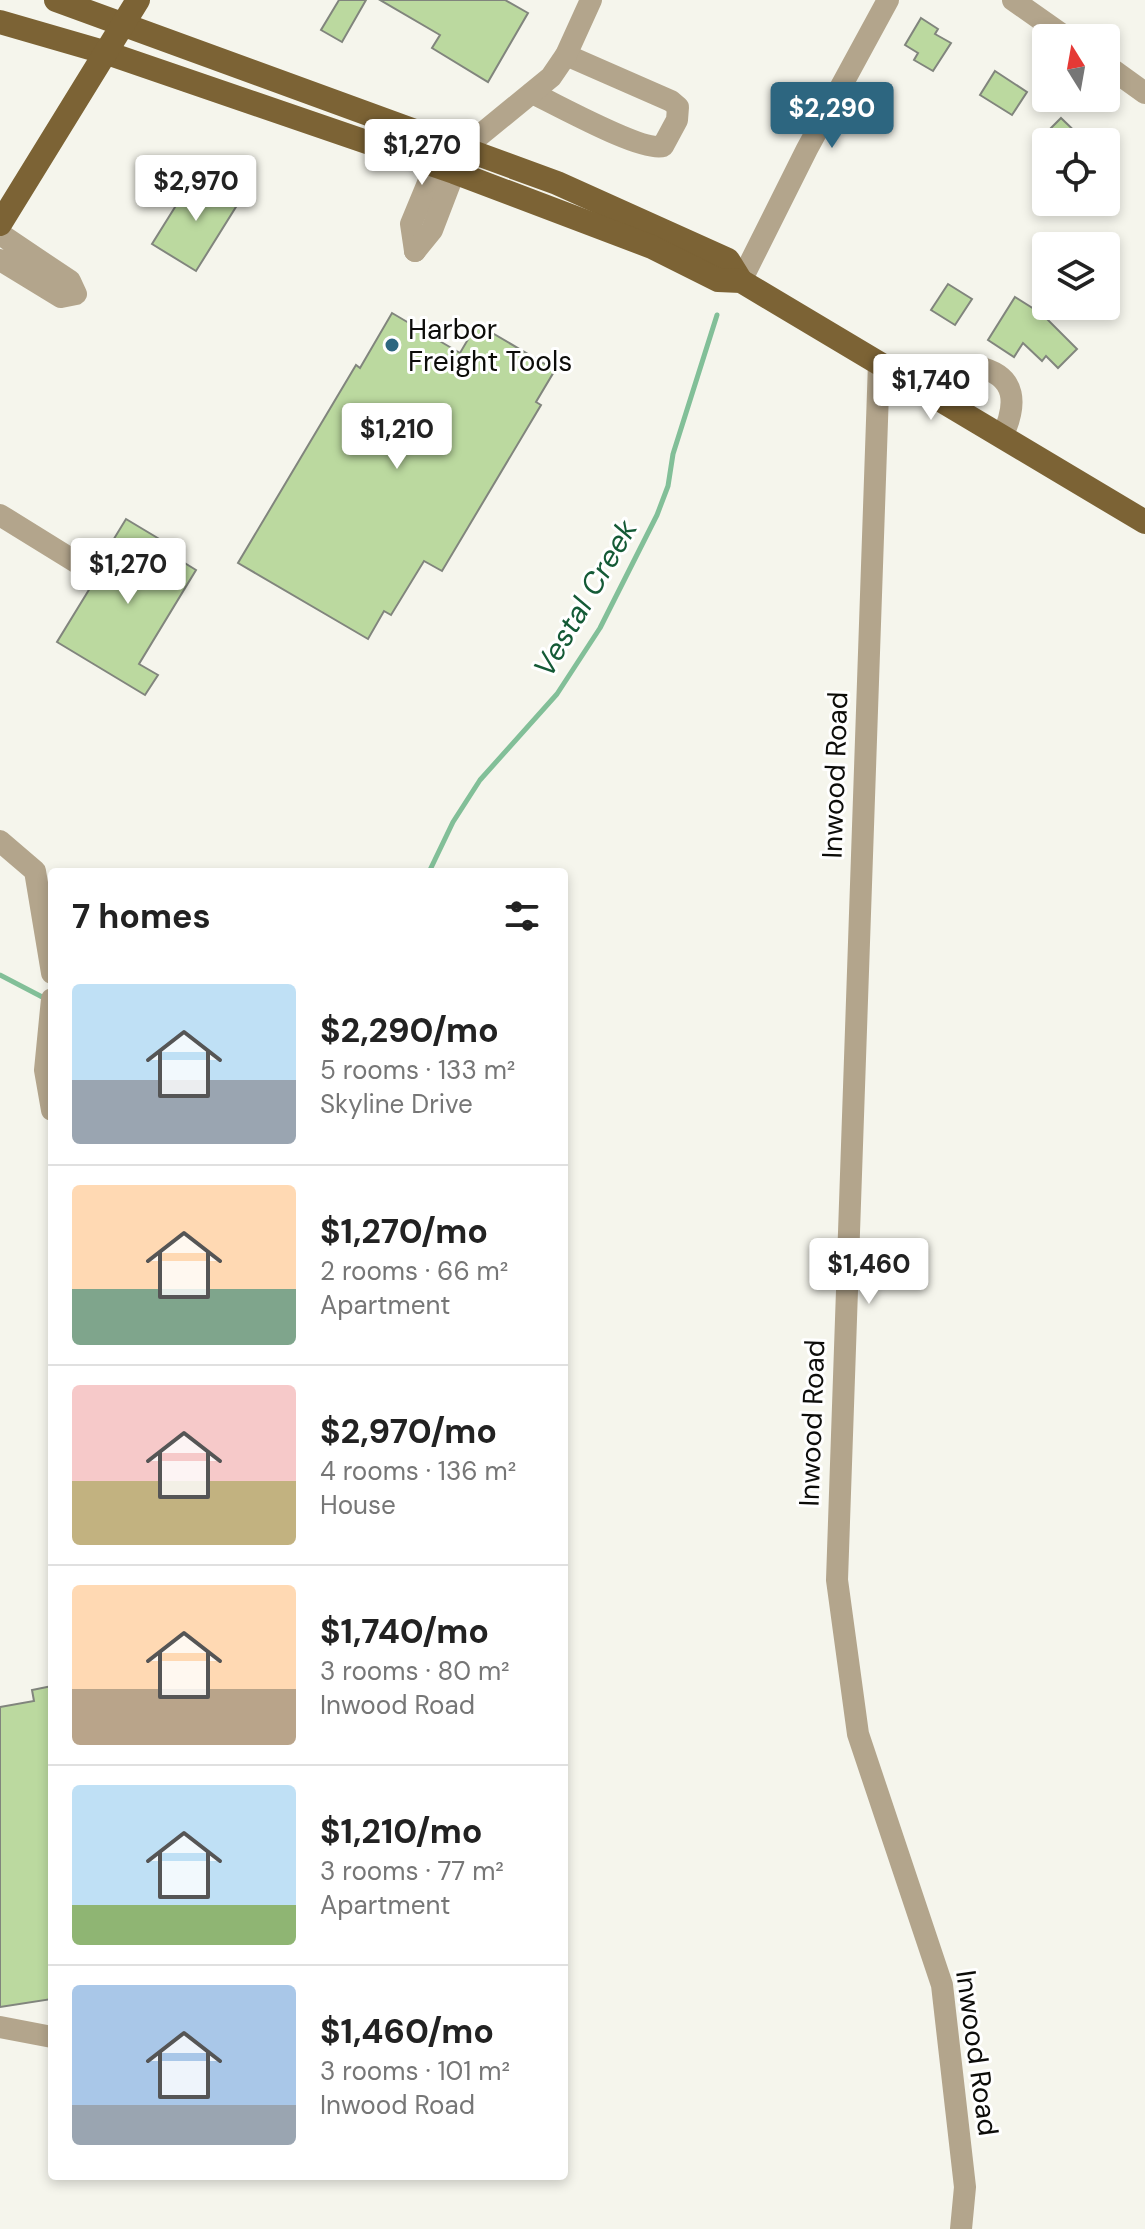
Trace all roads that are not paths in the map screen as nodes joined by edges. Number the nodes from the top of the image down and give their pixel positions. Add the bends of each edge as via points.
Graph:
1 (56, 0) edge
2 (138, 0) edge
3 (591, 0) edge
4 (888, 0) edge
5 (1013, 0) edge
6 (0, 22) edge
7 (124, 23) junction
8 (1047, 24) edge
9 (107, 53) junction
10 (566, 55) junction
11 (1120, 75) edge
12 (532, 93) junction
13 (1145, 93) edge
14 (463, 149) junction
15 (444, 169) junction
16 (0, 224) edge
17 (0, 234) edge
18 (0, 260) edge
19 (741, 281) junction
20 (879, 363) junction
21 (921, 388) junction
22 (1002, 437) junction
23 (0, 515) edge
24 (1145, 522) edge
25 (84, 567) dead end
26 (0, 841) edge
27 (48, 949) edge
28 (48, 1040) edge
29 (48, 1087) edge
30 (0, 2027) edge
31 (48, 2036) edge
32 (961, 2229) edge

1 - 7 main road
2 - 7 main road
3 - 10 street
4 - 19 street
5 - 8 street
6 - 9 main road
7 - 9 main road
7 - 14 main road
9 - 15 main road
9 - 16 main road
10 - 12 street
10 - 12 street via 678,107 663,146 654,149 634,142
11 - 13 street
12 - 14 street
14 - 15 street
14 - 19 main road via 557,183 728,260
15 - 19 main road via 652,247 718,280
17 - 18 street via 70,281 76,294 61,297
19 - 20 main road
20 - 21 main road
20 - 32 street, Inwood Road via 837,1580 858,1734 942,1985 965,2187
21 - 22 main road
21 - 22 street via 948,367 991,370 1005,380 1012,401
22 - 24 main road
23 - 25 street
26 - 27 street via 35,871
28 - 29 street
30 - 31 street

